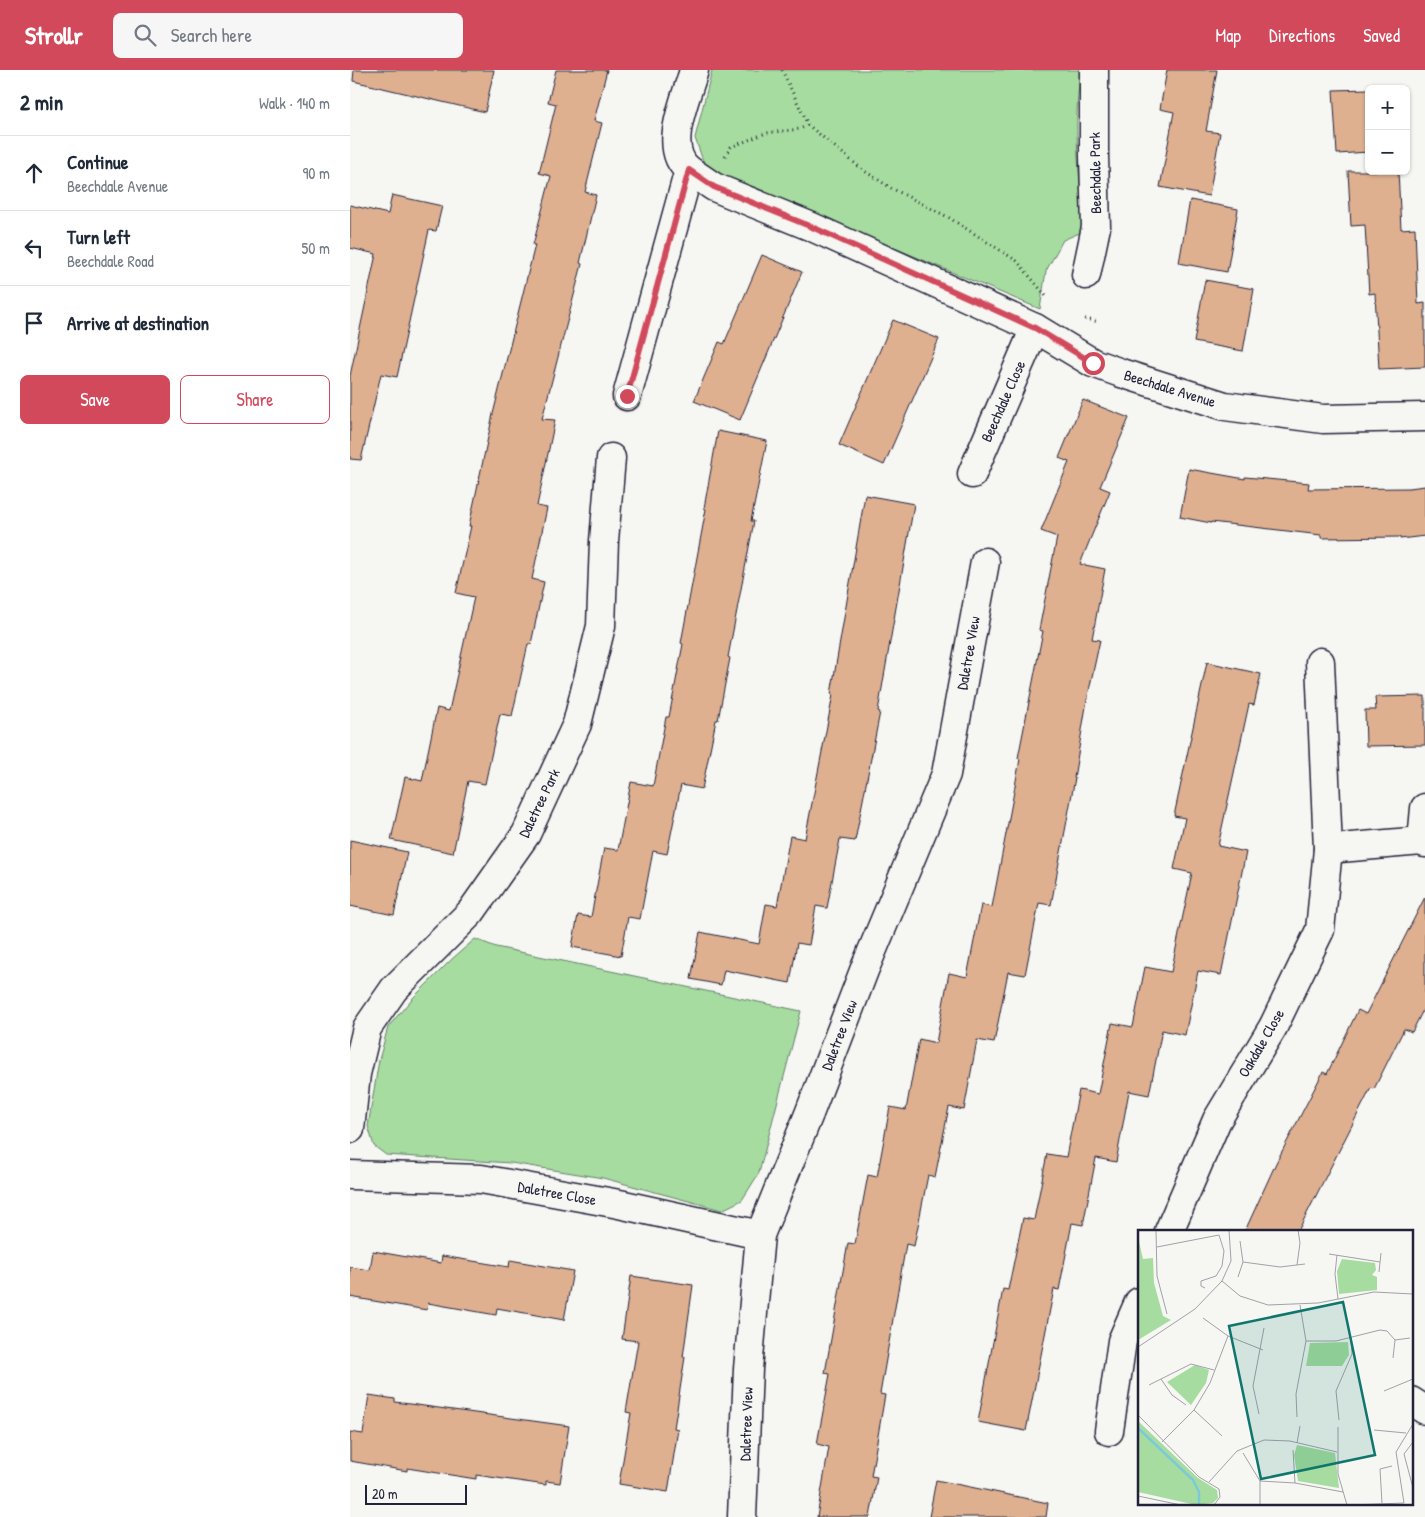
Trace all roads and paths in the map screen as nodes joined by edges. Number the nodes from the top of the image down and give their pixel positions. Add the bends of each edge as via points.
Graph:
1 (694, 70) edge
2 (782, 70) edge
3 (1094, 70) edge
4 (808, 125) junction
5 (721, 163) dead end
6 (689, 170) junction
7 (1086, 275) dead end
8 (1047, 298) dead end
9 (1080, 318) dead end
10 (1100, 322) dead end
11 (1035, 328) junction
12 (627, 396) dead end
13 (1425, 417) edge
14 (611, 458) dead end
15 (972, 474) dead end
16 (985, 562) dead end
17 (1320, 662) dead end
18 (1425, 808) edge
19 (1424, 842) edge
20 (1328, 849) junction
21 (350, 1129) edge
22 (350, 1176) edge
23 (1169, 1230) edge
24 (760, 1235) junction
25 (1138, 1304) edge
26 (1412, 1402) edge
27 (1425, 1410) edge
28 (1109, 1430) dead end
29 (742, 1517) edge

1 - 6 street via 677,126 676,146 682,165
2 - 4 path
3 - 7 street, Beechdale Park via 1096,227
4 - 5 path via 766,133 730,146
4 - 8 path via 884,184 948,217 1017,261
6 - 11 street, Beechdale Avenue via 714,187 812,227
6 - 12 street
9 - 10 path
11 - 13 street, Beechdale Avenue via 1093,363 1225,406 1323,419
11 - 15 street, Beechdale Close
14 - 21 street, Daletree Park via 601,626 577,724 526,834 470,912 394,989 367,1028 356,1074
16 - 24 street, Daletree View via 946,774 864,968
17 - 20 street, Oakdale Close
18 - 19 street
19 - 20 street
20 - 23 street, Oakdale Close via 1320,930 1272,1027 1217,1120
22 - 24 street, Daletree Close via 481,1179 619,1204
24 - 29 street, Daletree View via 748,1369
25 - 28 street via 1122,1340
26 - 27 street

